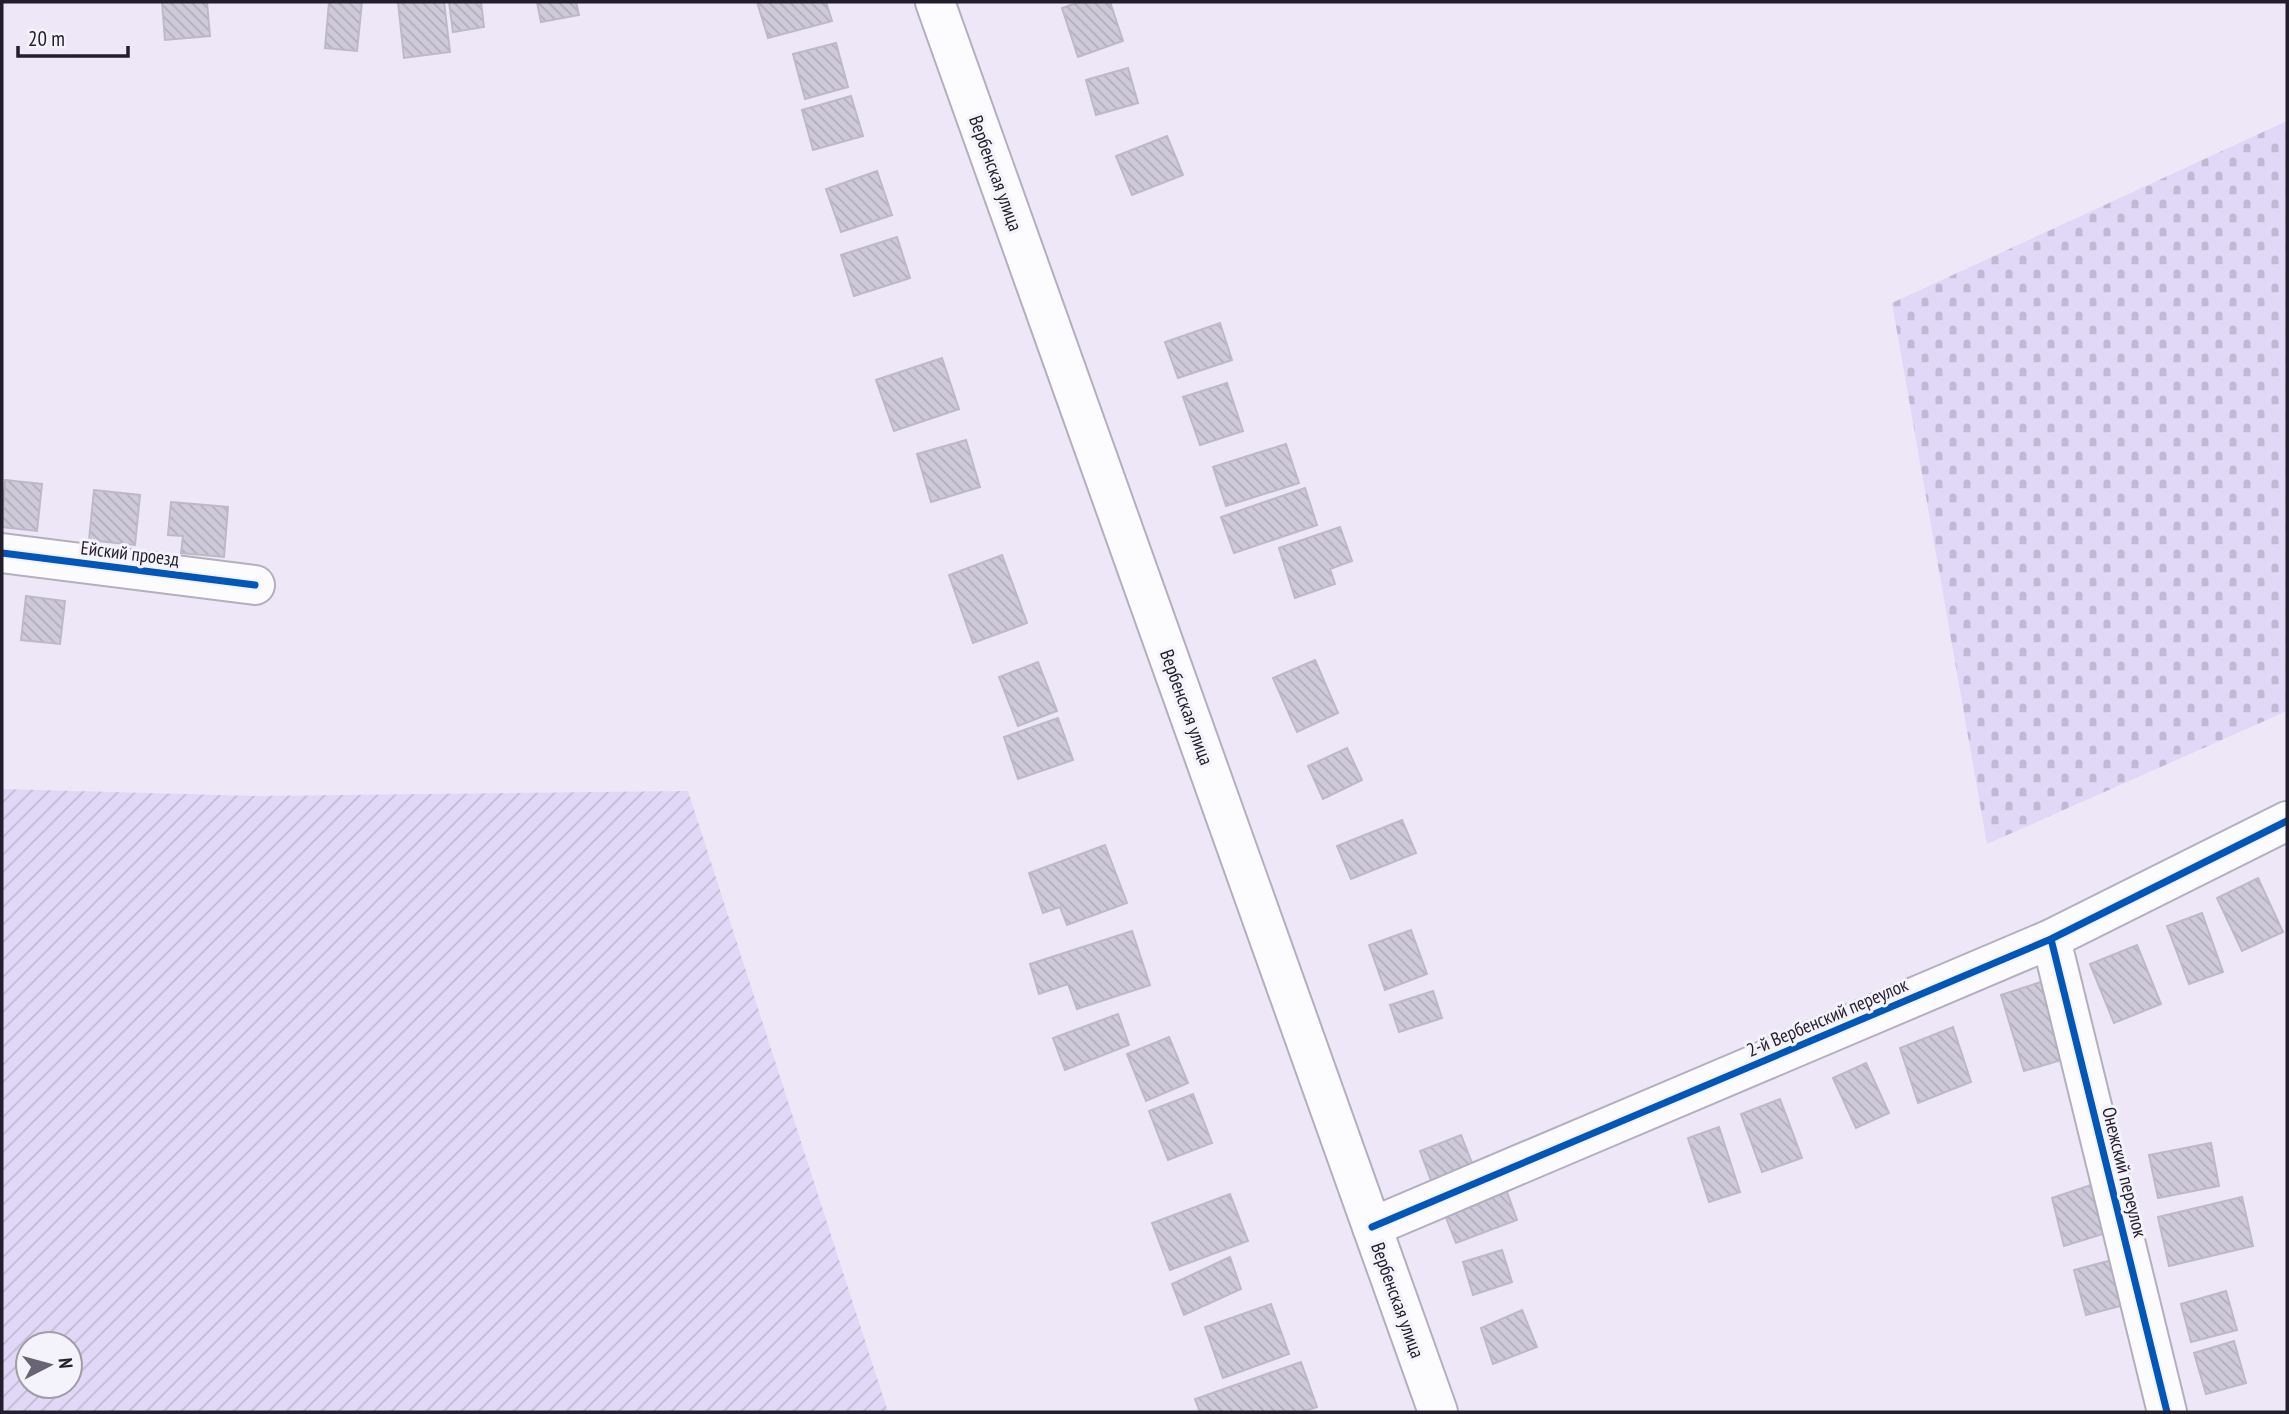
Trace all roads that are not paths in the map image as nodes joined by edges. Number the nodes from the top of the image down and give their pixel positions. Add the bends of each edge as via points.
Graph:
1 (935, 2) edge
2 (2, 553) edge
3 (255, 585) dead end
4 (2287, 821) edge
5 (2051, 939) junction
6 (1372, 1227) junction
7 (1438, 1412) edge
8 (2167, 1412) edge

1 - 6 street, Вербенская улица
2 - 3 street, Ейский проезд
4 - 5 street, 2-й Вербенский переулок
5 - 6 street, 2-й Вербенский переулок
5 - 8 street, Онежский переулок
6 - 7 street, Вербенская улица

